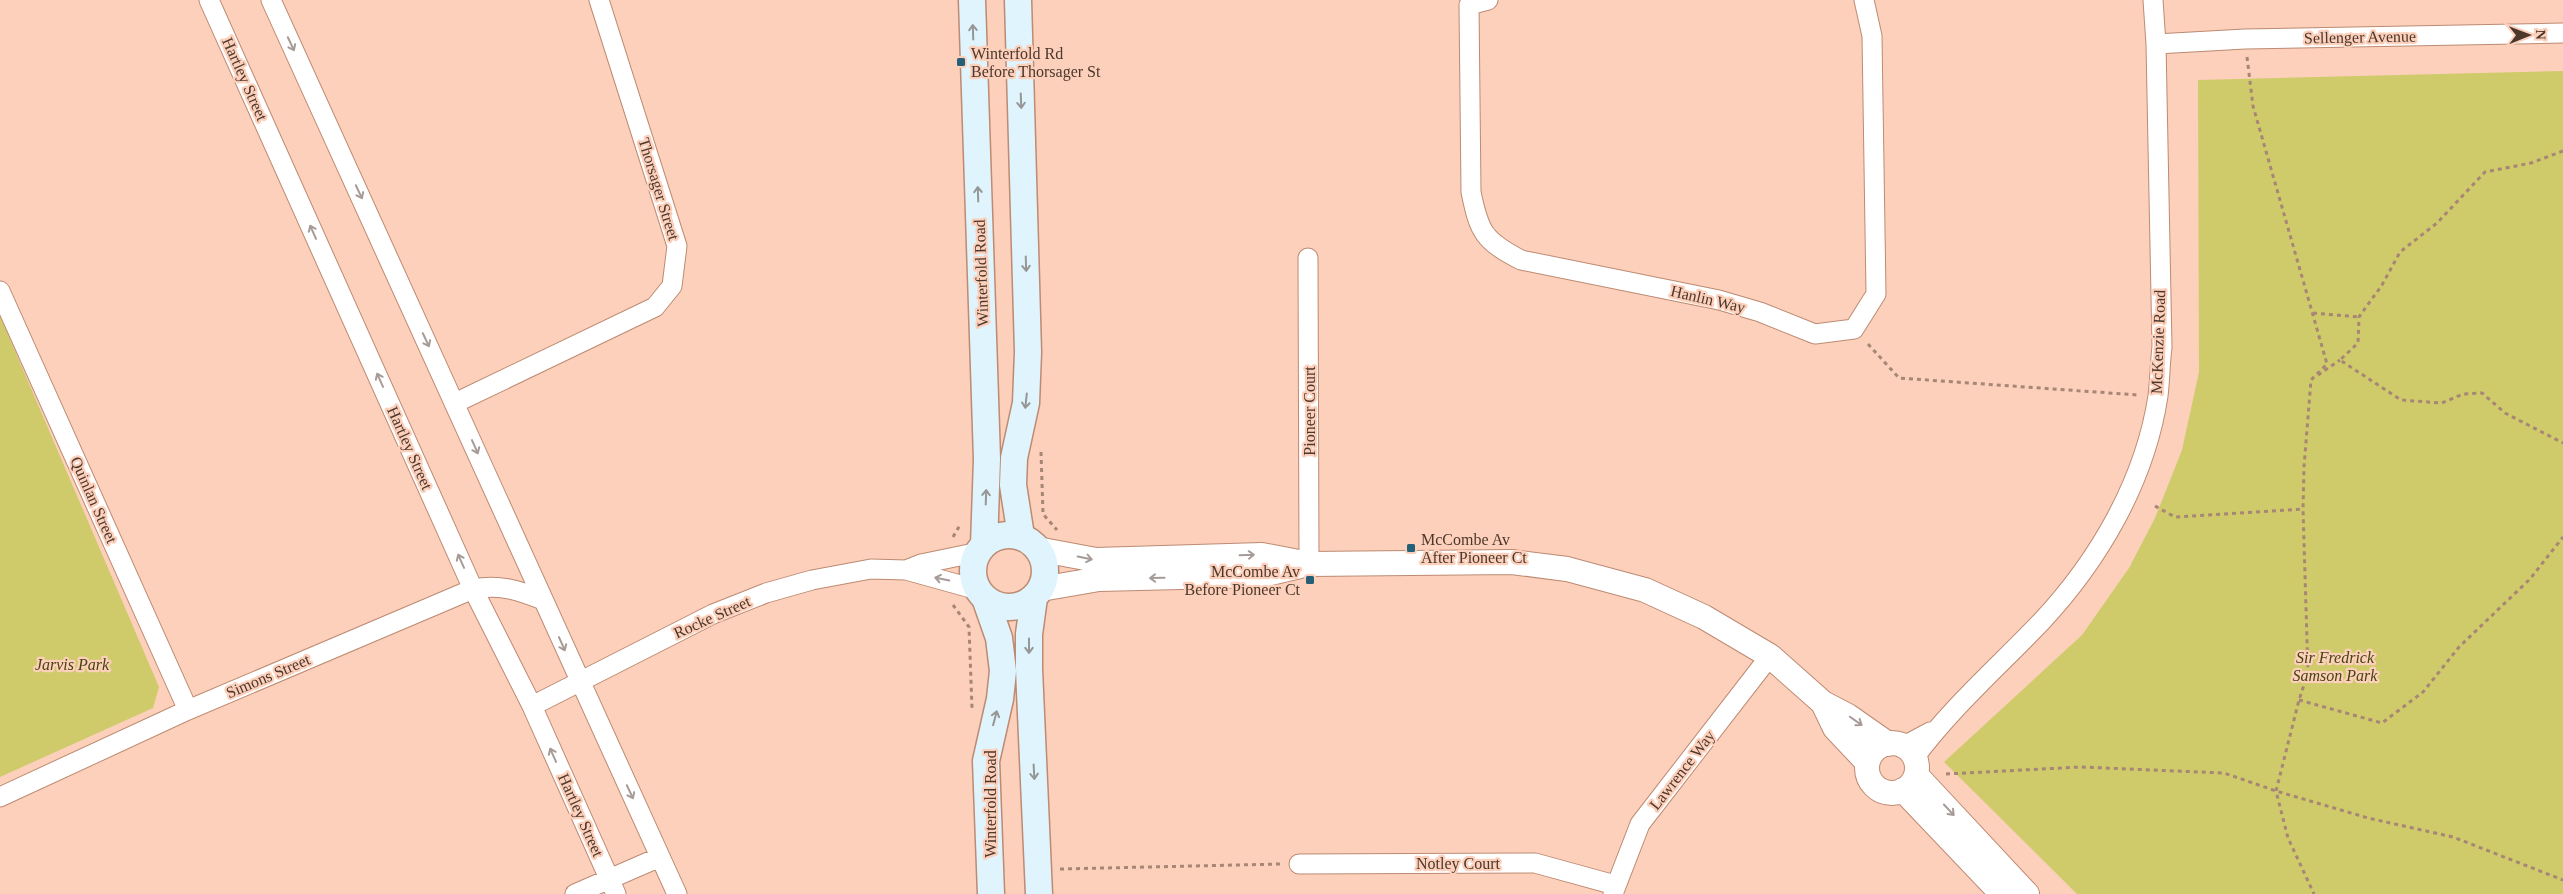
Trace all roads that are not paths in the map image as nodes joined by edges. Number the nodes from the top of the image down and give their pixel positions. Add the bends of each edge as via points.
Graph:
1 (210, 0) edge
2 (271, 0) edge
3 (599, 0) edge
4 (972, 0) edge
5 (1018, 0) edge
6 (1488, 0) edge
7 (1864, 0) edge
8 (2153, 0) edge
9 (1462, 3) edge
10 (2563, 33) edge
11 (2156, 44) junction
12 (1308, 258) dead end
13 (0, 291) edge
14 (455, 403) junction
15 (1029, 542) junction
16 (981, 549) junction
17 (1309, 564) junction
18 (906, 570) junction
19 (473, 589) junction
20 (982, 594) junction
21 (1037, 594) junction
22 (543, 600) junction
23 (1770, 656) junction
24 (579, 681) junction
25 (1822, 703) junction
26 (532, 706) junction
27 (188, 710) junction
28 (1868, 762) junction
29 (1905, 763) junction
30 (0, 797) edge
31 (660, 857) junction
32 (1299, 864) road end
33 (1039, 882) edge
34 (612, 886) edge
35 (1614, 889) edge
36 (2015, 892) edge
37 (575, 894) edge
38 (677, 894) edge
39 (991, 894) edge

19 -> 1 street, Hartley Street
2 -> 14 street
3 - 14 street, Thorsager Street via 677,246 672,286 655,307
16 -> 4 main road, Winterfold Road via 986,459
5 -> 15 main road via 1028,352 1026,403 1014,458 1013,485
6 - 9 street, Hanlin Way
7 - 9 street, Hanlin Way via 1872,36 1876,294 1854,328 1815,334 1719,300 1521,260 1491,241 1477,220 1471,192
8 - 11 street, McKenzie Road
10 - 11 street, Sellenger Avenue via 2245,39
11 - 29 street, McKenzie Road via 2162,347 2158,396 2142,458 2130,492 2080,576 2042,621
12 - 17 street, Pioneer Court
13 - 27 street, Quinlan Street
14 -> 22 street
15 - 16 main road via 1000,536
15 -> 17 street via 1096,560 1262,555
15 - 21 main road via 1045,568
16 - 18 street, Rocke Street
16 - 20 main road via 973,570 974,581
17 -> 21 street via 1262,575 1099,579
17 - 23 street via 1512,562 1558,568 1618,582 1674,601
20 -> 18 street, Rocke Street
18 - 24 street, Rocke Street via 842,573 766,594 713,614
19 - 22 street, Simons Street via 503,586
19 - 26 street, Hartley Street
19 - 27 street, Simons Street
20 - 21 main road via 994,604 1014,607
39 -> 20 main road, Winterfold Road via 986,761 1003,671 999,638
21 -> 33 main road via 1029,634 1029,669
22 -> 24 street
23 - 25 street
23 - 35 street, Lawrence Way via 1640,824
24 - 26 street, Rocke Street
24 -> 31 street
25 - 28 street via 1835,728
25 -> 29 street via 1848,716
34 -> 26 street, Hartley Street
27 - 30 street, Simons Street
28 - 29 street via 1873,752
28 - 29 street via 1867,771 1875,786 1886,792
29 - 36 street
31 - 34 street
31 - 38 street
32 - 35 street, Notley Court via 1535,862
34 - 37 street

